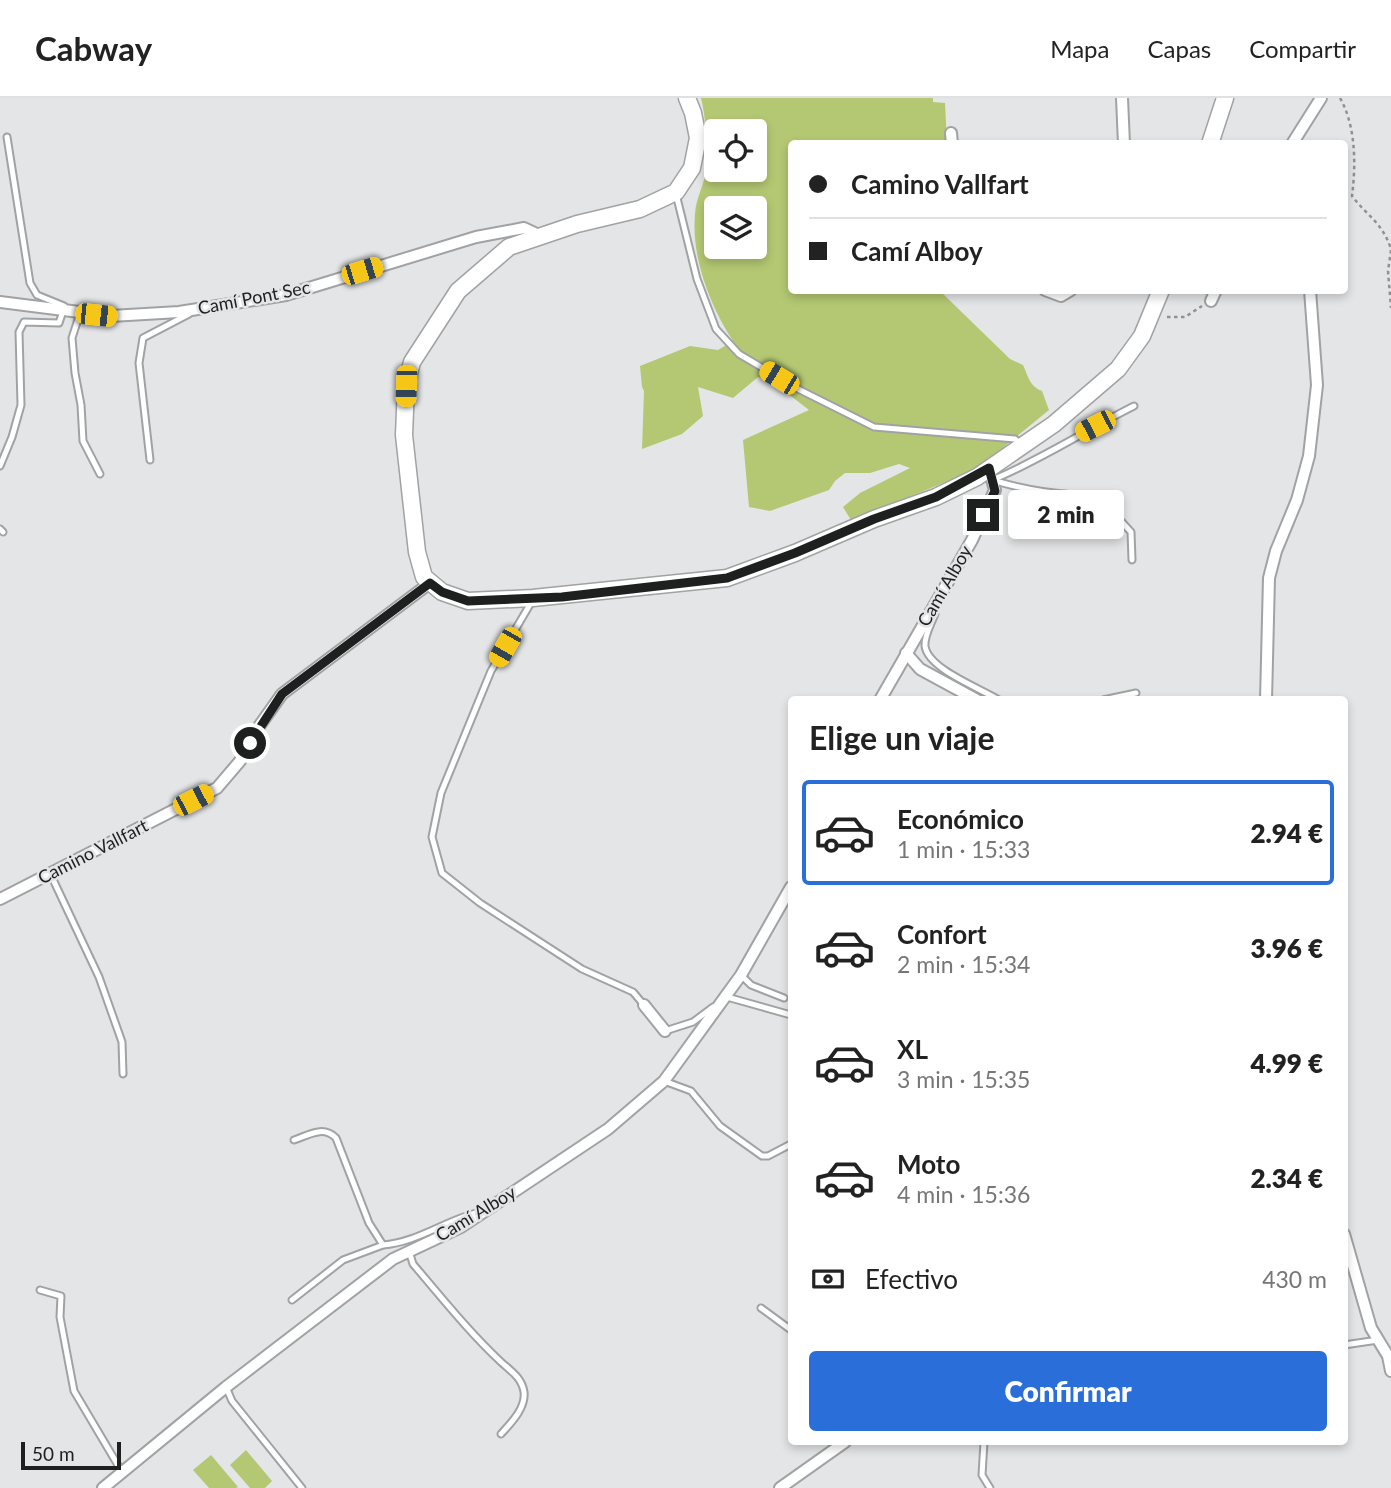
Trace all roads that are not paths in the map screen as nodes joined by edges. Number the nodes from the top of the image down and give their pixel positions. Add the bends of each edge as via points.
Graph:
1 (687, 98) edge
2 (1122, 98) edge
3 (1226, 98) edge
4 (1321, 98) edge
5 (7, 137) dead end
6 (1124, 140) edge
7 (1211, 140) edge
8 (1295, 140) edge
9 (676, 192) junction
10 (541, 236) junction
11 (1159, 294) edge
12 (1310, 294) edge
13 (0, 302) edge
14 (199, 310) junction
15 (63, 311) junction
16 (81, 313) junction
17 (1134, 406) dead end
18 (1022, 446) junction
19 (150, 460) dead end
20 (0, 466) edge
21 (100, 474) dead end
22 (991, 474) junction
23 (1132, 560) dead end
24 (947, 582) junction
25 (430, 583) junction
26 (533, 598) junction
27 (906, 653) junction
28 (1136, 693) dead end
29 (882, 696) edge
30 (969, 696) edge
31 (992, 696) edge
32 (1122, 696) edge
33 (1266, 696) edge
34 (50, 873) junction
35 (788, 892) edge
36 (0, 899) edge
37 (741, 975) junction
38 (725, 997) junction
39 (784, 998) dead end
40 (644, 1005) joint
41 (788, 1014) edge
42 (665, 1031) joint
43 (123, 1074) dead end
44 (664, 1081) junction
45 (294, 1140) dead end
46 (788, 1146) edge
47 (486, 1210) junction
48 (383, 1244) junction
49 (1348, 1248) edge
50 (409, 1251) junction
51 (40, 1290) dead end
52 (292, 1300) dead end
53 (761, 1308) dead end
54 (788, 1328) edge
55 (1378, 1340) junction
56 (1348, 1344) edge
57 (1391, 1371) edge
58 (226, 1387) junction
59 (501, 1434) dead end
60 (841, 1445) edge
61 (984, 1445) edge
62 (122, 1472) junction
63 (103, 1488) edge
64 (302, 1488) edge
65 (780, 1488) edge
66 (990, 1488) edge

1 - 9 main road via 698,138 692,168
2 - 6 street
3 - 7 main road
4 - 8 street
5 - 16 lane via 30,283 37,295
9 - 10 main road via 640,209
9 - 18 lane via 697,279 716,329 739,354 874,427 1015,439
10 - 14 street, Camí Pont Sec via 524,229 476,237 286,295
10 - 25 main road via 509,247 458,291 412,362 404,435 417,552
11 - 18 main road via 1142,335 1118,369
12 - 33 street via 1317,384 1308,456 1269,578
13 - 15 street, Camí Pont Sec
14 - 16 street, Camí Pont Sec via 111,316
14 - 19 lane via 143,338 139,363
15 - 16 street, Camí Pont Sec
15 - 20 lane via 59,323 24,322 19,332 21,405
16 - 21 lane via 72,338 83,441
17 - 22 lane via 1022,467
18 - 22 main road
22 - 23 lane via 1030,491 1098,496 1131,532
22 - 24 street, Camí Alboy via 995,491
22 - 26 main road via 727,578
24 - 27 street, Camí Alboy
24 - 31 lane via 927,633 929,657
25 - 26 main road via 468,601
25 - 34 street, Camino Vallfart via 282,694 240,761 217,788
26 - 40 lane via 491,671 441,793 432,837 442,873 480,904 582,969 633,992
27 - 29 street, Camí Alboy
27 - 30 street via 920,669
28 - 32 lane
34 - 36 street, Camino Vallfart
34 - 43 lane via 99,977 122,1042
35 - 37 street, Camí Alboy
37 - 38 street, Camí Alboy
37 - 39 lane via 751,985
38 - 41 lane
38 - 42 lane via 693,1022
38 - 44 street, Camí Alboy
40 - 42 street
44 - 46 lane via 691,1091 720,1126 762,1156
44 - 47 street, Camí Alboy via 608,1129
45 - 48 lane via 321,1130 336,1138 369,1223
47 - 48 lane via 399,1244
47 - 50 street, Camí Alboy
48 - 52 lane via 343,1261
49 - 55 street
50 - 58 street, Camí Alboy
50 - 59 lane via 413,1264 473,1336 519,1378 524,1401
51 - 62 lane via 61,1296 60,1317 74,1391
53 - 54 lane
55 - 56 lane
55 - 57 street
58 - 62 street, Camí Alboy
58 - 64 lane via 232,1401
60 - 65 street
61 - 66 lane via 982,1475
62 - 63 street, Camí Alboy

